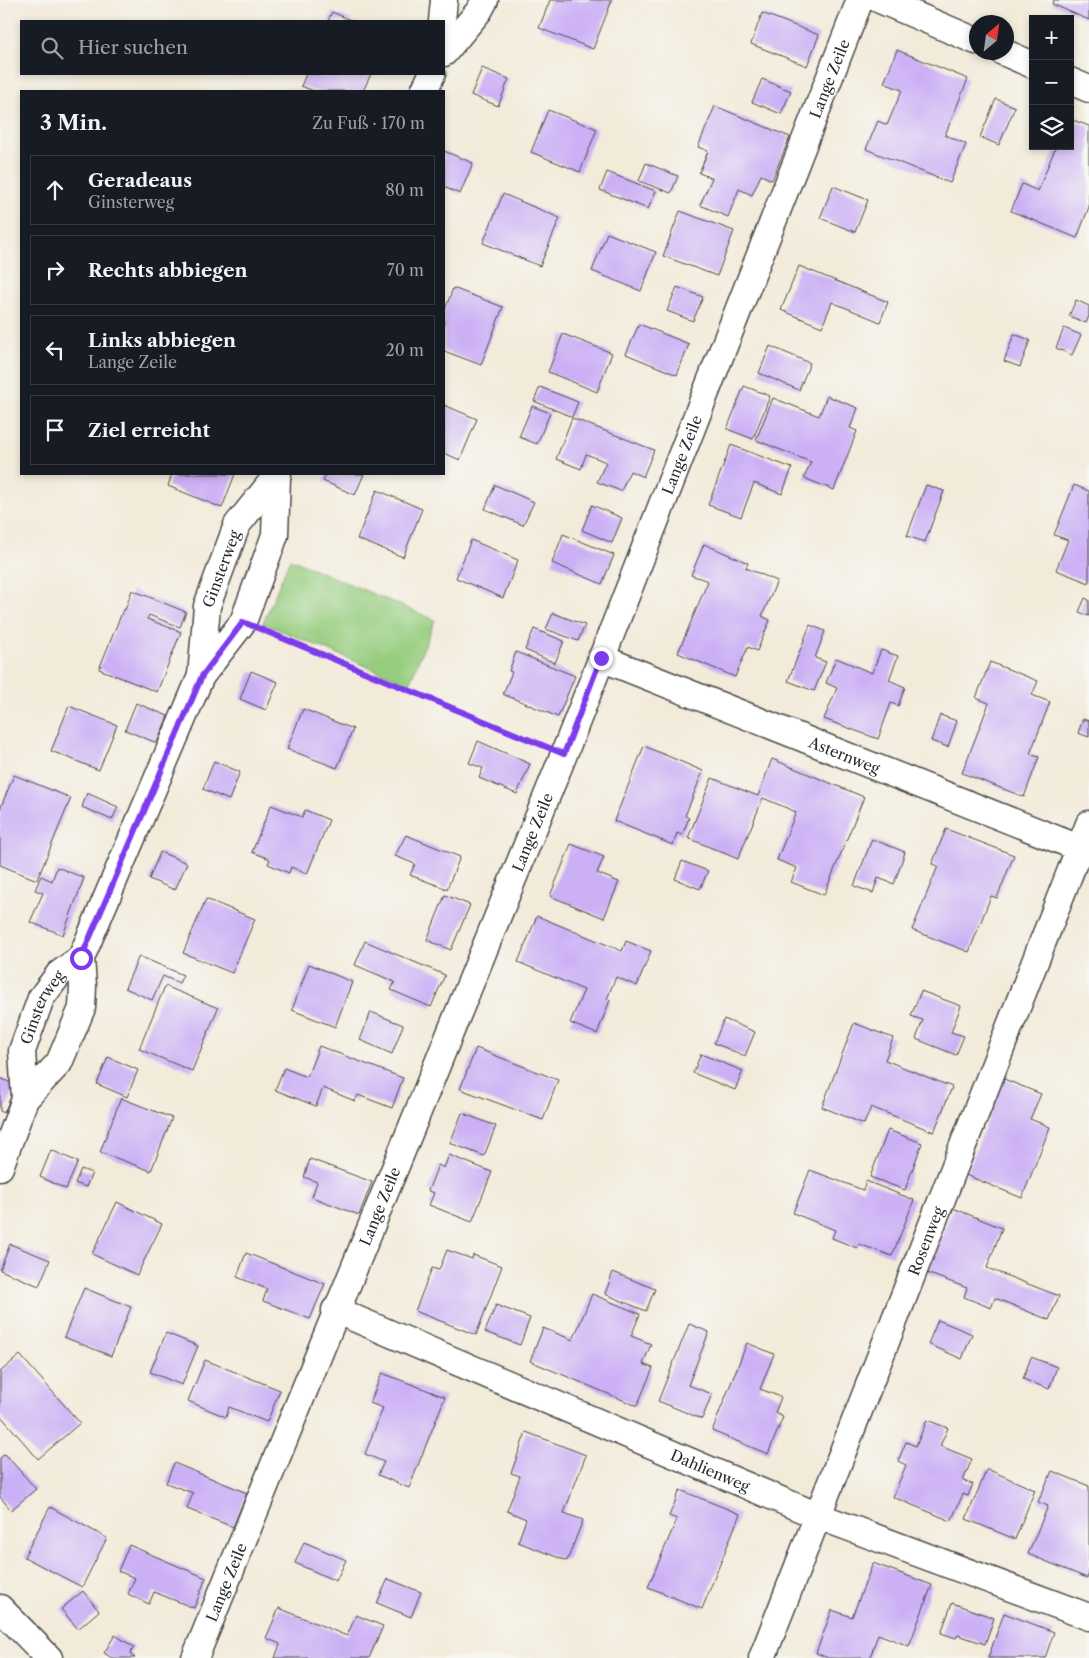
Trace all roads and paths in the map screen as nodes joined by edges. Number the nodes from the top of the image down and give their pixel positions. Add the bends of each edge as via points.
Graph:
1 (444, 0) edge
2 (485, 0) edge
3 (860, 0) edge
4 (880, 0) edge
5 (442, 20) edge
6 (969, 38) edge
7 (445, 52) edge
8 (1014, 57) edge
9 (1029, 63) edge
10 (432, 75) edge
11 (1074, 83) edge
12 (1089, 89) edge
13 (424, 90) edge
14 (278, 475) edge
15 (243, 622) junction
16 (601, 658) junction
17 (202, 676) junction
18 (564, 754) junction
19 (1089, 824) edge
20 (1084, 850) edge
21 (81, 958) junction
22 (25, 1099) junction
23 (0, 1167) edge
24 (335, 1310) junction
25 (818, 1516) junction
26 (0, 1608) edge
27 (1089, 1617) edge
28 (49, 1658) edge
29 (195, 1658) edge
30 (762, 1658) edge

1 - 5 street
2 - 7 street
3 - 16 street, Lange Zeile
4 - 6 street
8 - 9 street
10 - 13 street
11 - 12 street
14 - 15 street, Ginsterweg via 275,535
14 - 17 street, Ginsterweg via 237,525 207,606
15 - 17 street, Ginsterweg
15 - 18 path
16 - 18 street, Lange Zeile
16 - 20 street, Asternweg
17 - 21 street, Ginsterweg
18 - 24 street, Lange Zeile
19 - 20 street, Rosenweg
20 - 25 street, Rosenweg
21 - 22 street, Ginsterweg via 82,1008 59,1063
21 - 22 street, Ginsterweg via 59,974 41,998 22,1051
22 - 23 street, Ginsterweg
24 - 25 street, Dahlienweg
24 - 29 street, Lange Zeile
25 - 27 street, Dahlienweg
25 - 30 street, Rosenweg
26 - 28 street

